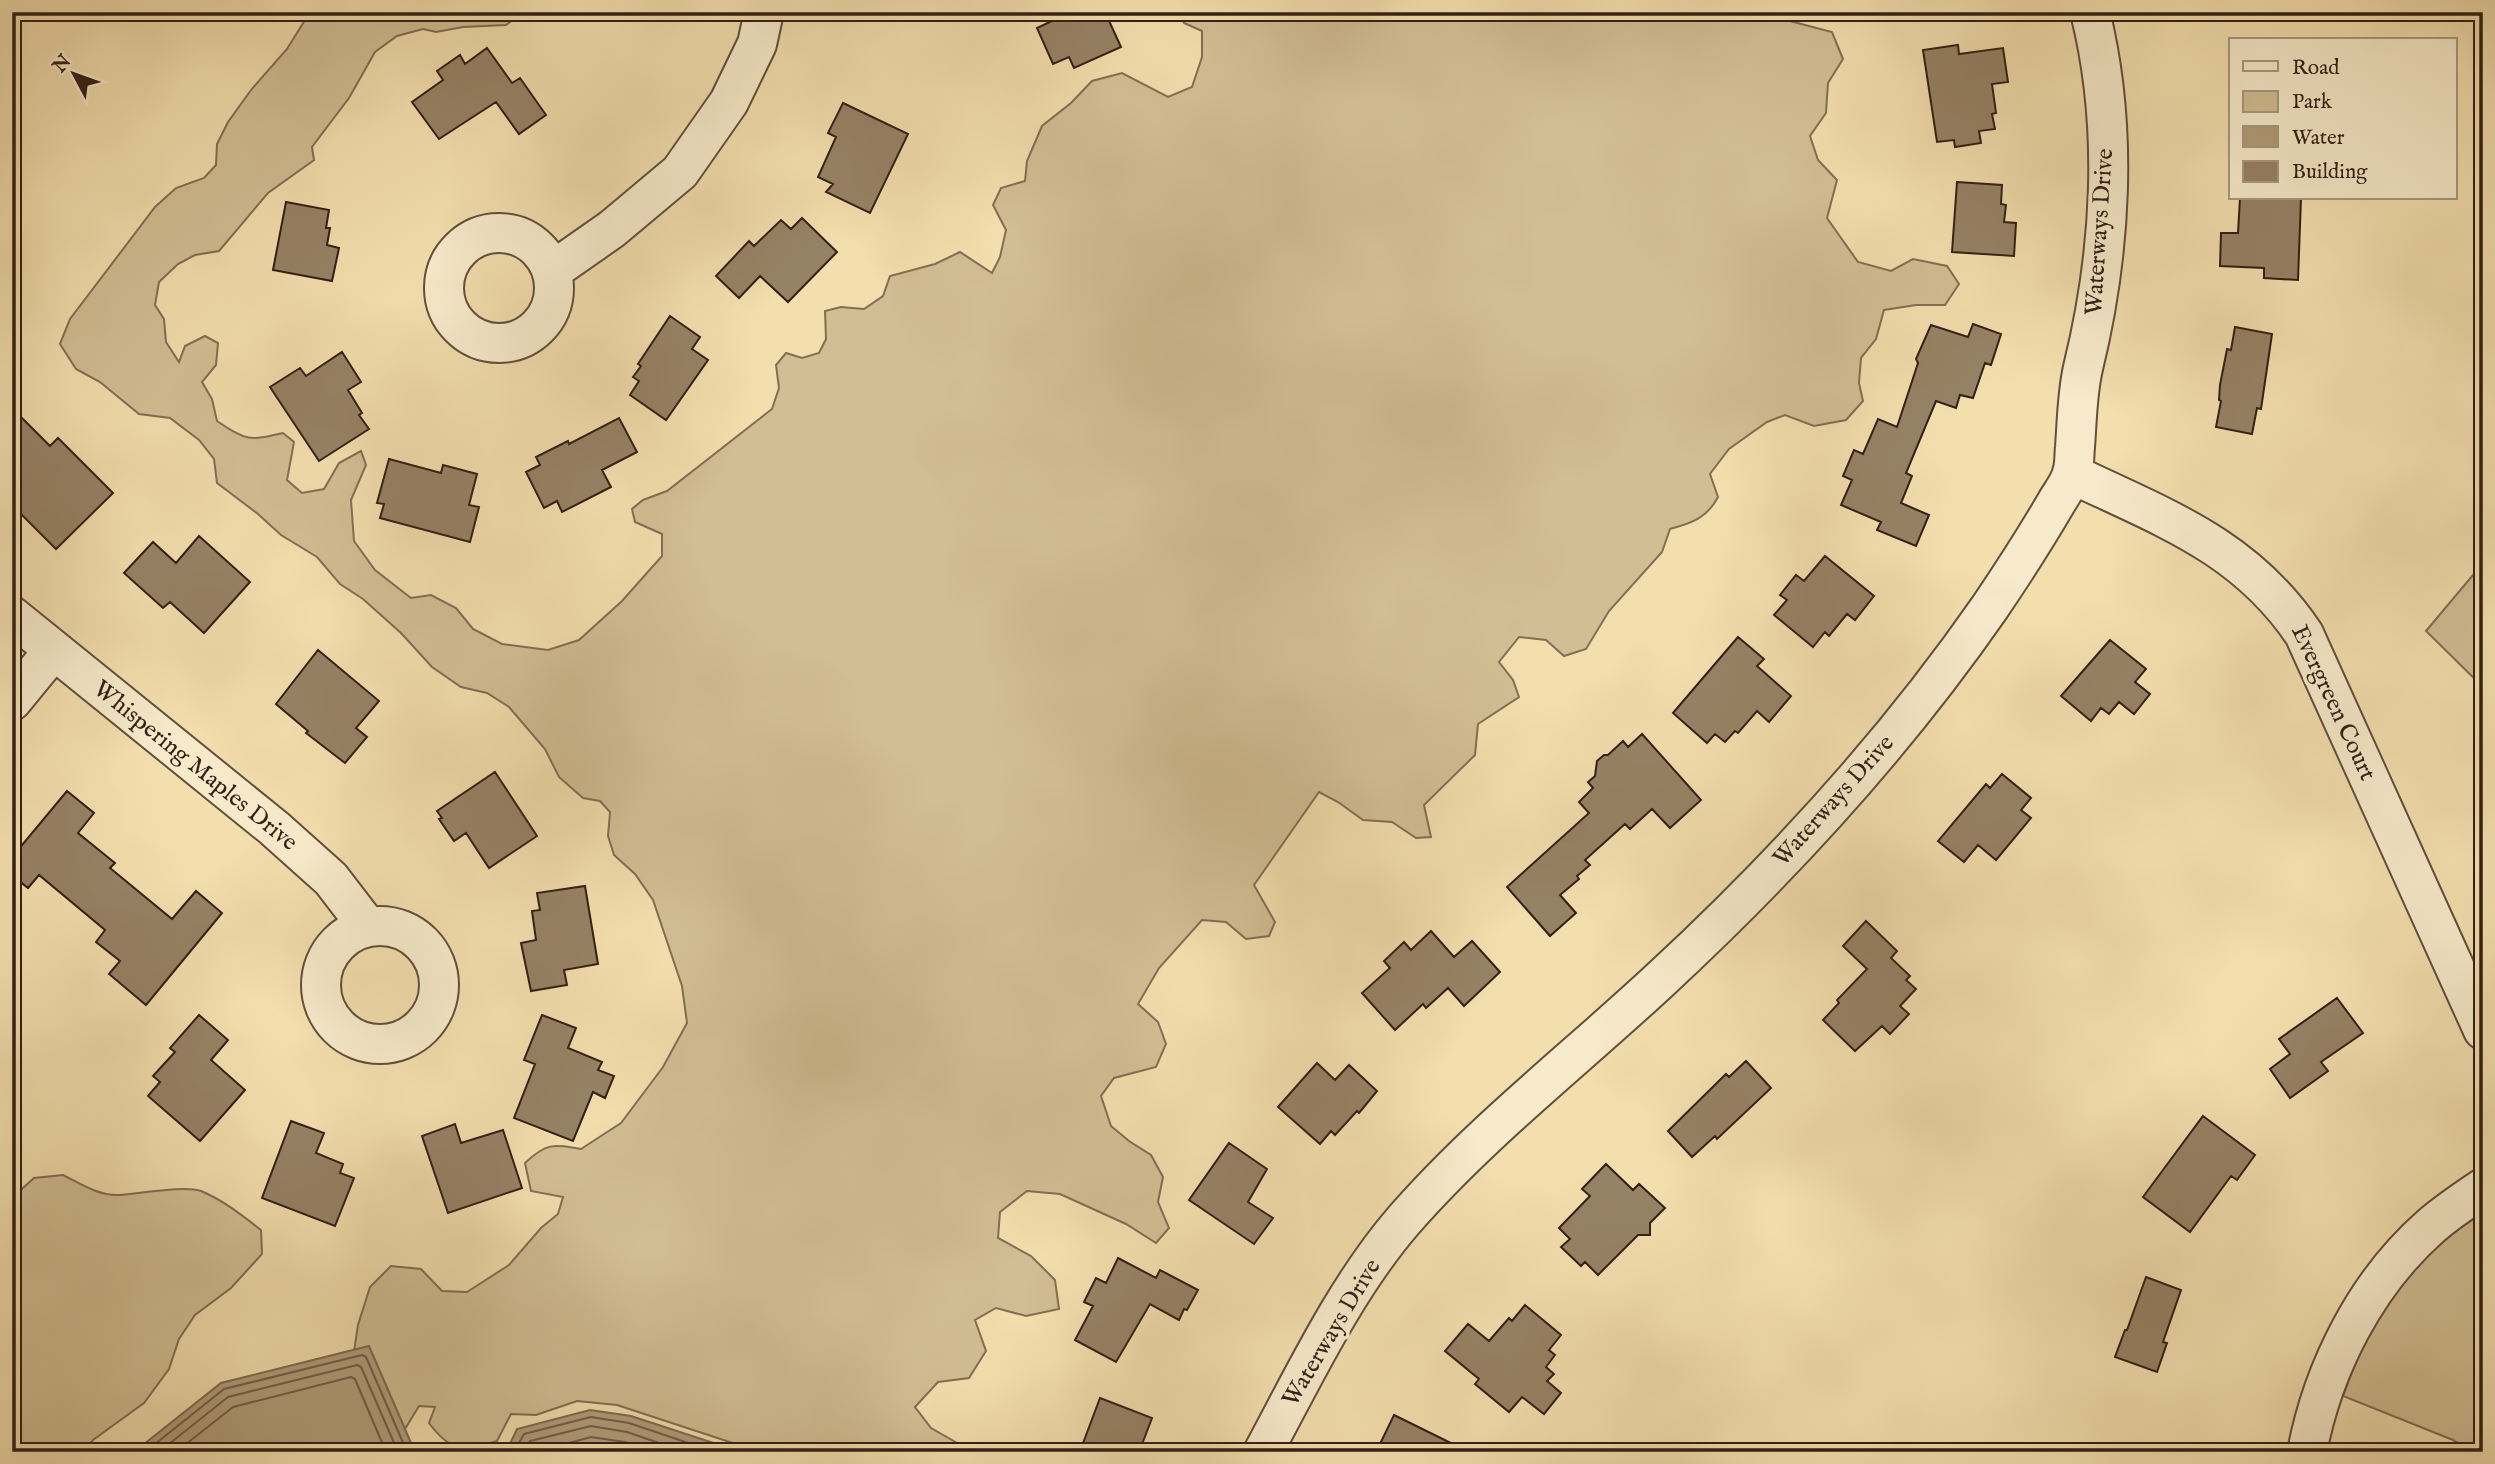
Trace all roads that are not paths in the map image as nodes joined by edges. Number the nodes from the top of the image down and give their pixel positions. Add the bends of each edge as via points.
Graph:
1 (764, 12) edge
2 (2090, 12) edge
3 (552, 271) dead end
4 (2072, 474) junction
5 (12, 616) edge
6 (53, 650) junction
7 (12, 701) edge
8 (367, 926) dead end
9 (2483, 1030) edge
10 (2483, 1188) edge
11 (1262, 1452) edge
12 (2307, 1452) edge

1 - 3 street via 757,44 729,102 680,172
2 - 4 street, Waterways Drive via 2104,93 2108,166 2097,308 2080,380
4 - 9 street, Evergreen Court via 2208,541 2252,572 2289,612 2304,634
4 - 11 street, Waterways Drive via 2028,552 1968,639 1847,792 1661,980 1497,1125 1402,1222 1345,1302
5 - 6 street, Whispering Maples Drive
6 - 7 street
6 - 8 street, Whispering Maples Drive via 274,828 331,879
10 - 12 street via 2431,1227 2367,1303 2325,1383

